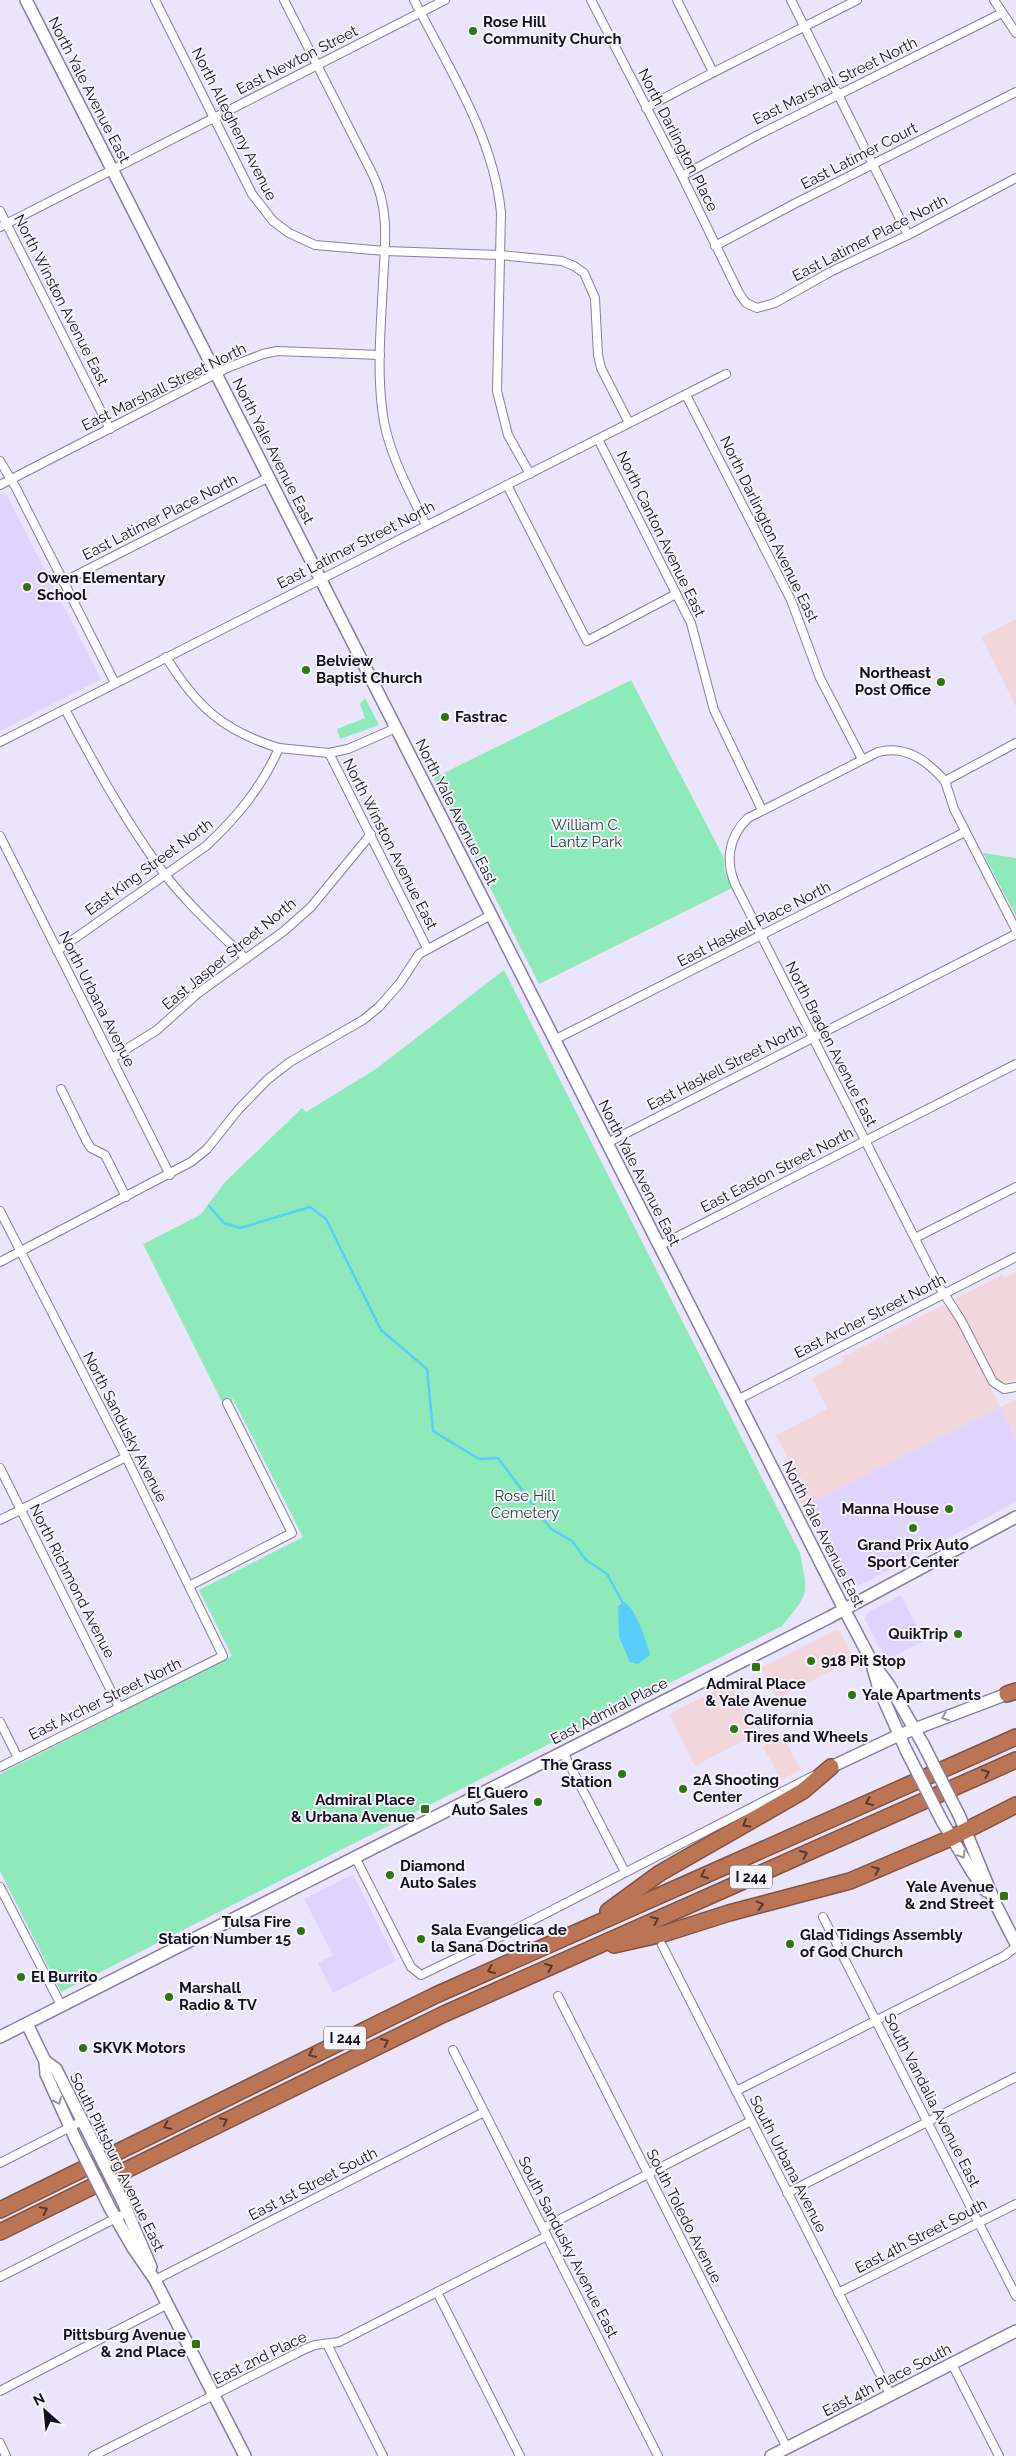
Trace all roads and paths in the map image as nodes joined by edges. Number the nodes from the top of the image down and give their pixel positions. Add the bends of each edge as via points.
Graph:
1 (26, 0) edge
2 (155, 0) edge
3 (284, 0) edge
4 (414, 0) edge
5 (445, 0) edge
6 (590, 0) edge
7 (677, 0) edge
8 (791, 0) edge
9 (858, 0) edge
10 (994, 0) edge
11 (421, 13) junction
12 (1002, 13) junction
13 (803, 29) junction
14 (1016, 34) edge
15 (317, 65) junction
16 (713, 72) junction
17 (1016, 92) edge
18 (839, 96) junction
19 (646, 108) junction
20 (214, 118) junction
21 (873, 165) junction
22 (112, 169) junction
23 (682, 176) junction
24 (1016, 178) edge
25 (0, 211) edge
26 (3, 225) edge
27 (908, 235) junction
28 (715, 246) junction
29 (385, 251) junction
30 (499, 255) junction
31 (739, 294) joint
32 (380, 355) junction
33 (217, 374) junction
34 (726, 374) dead end
35 (686, 395) junction
36 (629, 423) junction
37 (110, 429) junction
38 (598, 439) junction
39 (0, 461) edge
40 (530, 474) junction
41 (269, 477) junction
42 (10, 480) junction
43 (0, 485) edge
44 (507, 485) junction
45 (426, 525) junction
46 (321, 579) junction
47 (63, 582) junction
48 (676, 594) junction
49 (166, 657) junction
50 (115, 683) junction
51 (65, 709) junction
52 (396, 728) junction
53 (0, 742) edge
54 (1016, 743) edge
55 (279, 748) junction
56 (329, 753) junction
57 (862, 759) junction
58 (945, 780) junction
59 (762, 810) junction
60 (965, 832) junction
61 (371, 834) junction
62 (0, 836) edge
63 (164, 874) junction
64 (491, 915) junction
65 (1016, 930) edge
66 (1016, 934) edge
67 (761, 936) junction
68 (428, 948) junction
69 (57, 952) junction
70 (246, 959) junction
71 (813, 1038) junction
72 (554, 1040) junction
73 (112, 1058) junction
74 (1016, 1064) edge
75 (61, 1089) dead end
76 (864, 1140) junction
77 (606, 1143) junction
78 (170, 1174) junction
79 (1016, 1187) edge
80 (126, 1197) junction
81 (0, 1211) edge
82 (915, 1238) junction
83 (658, 1246) junction
84 (20, 1251) junction
85 (1016, 1257) edge
86 (0, 1262) edge
87 (945, 1294) junction
88 (1016, 1387) edge
89 (737, 1400) junction
90 (227, 1403) dead end
91 (126, 1457) junction
92 (0, 1468) edge
93 (21, 1510) junction
94 (1016, 1517) edge
95 (0, 1520) edge
96 (188, 1586) junction
97 (844, 1609) junction
98 (223, 1656) joint
99 (872, 1662) junction
100 (1013, 1691) edge
101 (119, 1707) junction
102 (0, 1722) edge
103 (915, 1729) junction
104 (899, 1735) junction
105 (1016, 1737) edge
106 (563, 1752) junction
107 (18, 1758) junction
108 (1016, 1760) edge
109 (0, 1767) edge
110 (831, 1767) junction
111 (1016, 1805) edge
112 (967, 1830) junction
113 (951, 1838) junction
114 (355, 1857) junction
115 (625, 1872) junction
116 (0, 1887) edge
117 (3, 1902) edge
118 (996, 1905) junction
119 (823, 1917) dead end
120 (584, 1928) junction
121 (662, 1945) dead end
122 (1016, 1945) edge
123 (579, 1954) junction
124 (558, 1996) dead end
125 (62, 2007) junction
126 (877, 2021) junction
127 (27, 2024) junction
128 (0, 2037) edge
129 (453, 2050) dead end
130 (45, 2061) junction
131 (1016, 2076) edge
132 (736, 2091) junction
133 (484, 2112) junction
134 (751, 2121) junction
135 (928, 2121) junction
136 (85, 2126) junction
137 (72, 2133) junction
138 (0, 2163) edge
139 (647, 2174) junction
140 (787, 2193) junction
141 (1016, 2204) edge
142 (125, 2207) junction
143 (0, 2210) edge
144 (113, 2213) junction
145 (978, 2223) junction
146 (542, 2228) junction
147 (0, 2232) edge
148 (547, 2236) junction
149 (0, 2277) edge
150 (155, 2280) junction
151 (437, 2292) junction
152 (838, 2293) junction
153 (1016, 2296) edge
154 (168, 2304) junction
155 (1016, 2331) edge
156 (326, 2344) junction
157 (952, 2364) junction
158 (0, 2390) edge
159 (214, 2395) junction
160 (891, 2396) junction
161 (0, 2443) edge
162 (787, 2448) junction
163 (6, 2456) edge
164 (93, 2456) edge
165 (245, 2456) edge
166 (383, 2456) edge
167 (520, 2456) edge
168 (658, 2456) edge
169 (771, 2456) edge
170 (999, 2456) edge

1 - 22 main road, North Yale Avenue East
2 - 20 street, North Allegheny Avenue
3 - 15 street
4 - 11 street
5 - 11 street, East Newton Street
6 - 19 street, North Darlington Place
7 - 16 street
8 - 13 street
9 - 13 street
10 - 12 street
11 - 15 street, East Newton Street
11 - 30 street via 489,153 499,190
12 - 14 street
12 - 18 street, East Marshall Street North
13 - 16 street
13 - 18 street
15 - 20 street, East Newton Street
15 - 29 street via 380,190 385,211
16 - 19 street
17 - 21 street, East Latimer Court
18 - 21 street
18 - 23 street, East Marshall Street North
19 - 23 street, North Darlington Place
20 - 22 street, East Newton Street
20 - 29 street, North Allegheny Avenue via 252,194 273,221 315,245
21 - 27 street
21 - 28 street, East Latimer Court
22 - 26 street, East Newton Street
22 - 33 main road, North Yale Avenue East
23 - 28 street, North Darlington Place
24 - 27 street, East Latimer Place North
25 - 26 street, North Winston Avenue East
26 - 37 street, North Winston Avenue East
27 - 31 street, East Latimer Place North via 763,308 746,303
28 - 31 street, North Darlington Place
29 - 30 street, North Allegheny Avenue
29 - 32 street
30 - 36 street via 562,261 584,273 597,303 596,341 601,368
30 - 40 street via 497,391 508,435
32 - 33 street, East Marshall Street North via 277,351 245,360
32 - 45 street via 384,426 395,459
33 - 37 street, East Marshall Street North
33 - 41 main road, North Yale Avenue East
34 - 35 street, East Latimer Street North
35 - 36 street, East Latimer Street North
35 - 57 street, North Darlington Avenue East via 791,600 820,678
36 - 38 street, East Latimer Street North
37 - 42 street, East Marshall Street North
38 - 40 street, East Latimer Street North
38 - 48 street, North Canton Avenue East
39 - 42 street
40 - 44 street, East Latimer Street North
41 - 46 main road, North Yale Avenue East
41 - 47 street, East Latimer Place North
42 - 43 street, East Marshall Street North
42 - 47 street
44 - 45 street, East Latimer Street North
44 - 48 street via 587,641
45 - 46 street, East Latimer Street North
46 - 49 street, East Latimer Street North
46 - 52 main road, North Yale Avenue East
47 - 50 street
48 - 59 street, North Canton Avenue East via 691,623 714,710
49 - 50 street, East Latimer Street North
49 - 55 street via 191,694 219,721 255,741
50 - 51 street, East Latimer Street North
51 - 53 street, East Latimer Street North
51 - 63 street via 94,765
52 - 56 street via 348,749
52 - 64 main road, North Yale Avenue East
54 - 58 street
55 - 56 street
55 - 63 street, East King Street North via 256,791 241,811 206,846
56 - 61 street, North Winston Avenue East
57 - 58 street, North Braden Avenue East via 885,750 906,752 922,759
57 - 59 street, North Braden Avenue East
58 - 60 street
59 - 67 street, North Braden Avenue East via 748,818 736,833 729,861 732,878
60 - 65 street
60 - 67 street, East Haskell Place North
61 - 68 street, North Winston Avenue East
61 - 70 street, East Jasper Street North via 310,907
62 - 69 street, North Urbana Avenue
63 - 69 street, East King Street North
63 - 70 street
64 - 68 street
64 - 72 main road, North Yale Avenue East
66 - 71 street, East Haskell Street North
67 - 71 street, North Braden Avenue East
67 - 72 street, East Haskell Place North
68 - 78 street via 418,954 396,988 372,1014 279,1070 255,1091 207,1148
69 - 73 street, North Urbana Avenue
70 - 73 street, East Jasper Street North via 197,994 157,1030
71 - 76 street, North Braden Avenue East
71 - 77 street, East Haskell Street North
72 - 77 main road, North Yale Avenue East
73 - 78 street, North Urbana Avenue
74 - 76 street, East Easton Street North
75 - 80 street via 87,1142 91,1148 105,1155
76 - 82 street, North Braden Avenue East
76 - 83 street, East Easton Street North
77 - 83 main road, North Yale Avenue East
78 - 80 street
79 - 82 street
80 - 84 street
81 - 84 street, North Sandusky Avenue
82 - 87 street, North Braden Avenue East
83 - 89 main road, North Yale Avenue East
84 - 86 street
84 - 91 street, North Sandusky Avenue
85 - 87 street, East Archer Street North
87 - 88 street, North Braden Avenue East via 993,1382 1004,1389
87 - 89 street, East Archer Street North
89 - 97 main road, North Yale Avenue East
90 - 96 street via 292,1533
91 - 93 street
91 - 96 street, North Sandusky Avenue
92 - 93 street, North Richmond Avenue
93 - 95 street
93 - 101 street, North Richmond Avenue
94 - 97 main road, East Admiral Place
96 - 98 street, North Sandusky Avenue
97 - 99 main road, North Yale Avenue East
97 - 106 main road, East Admiral Place
98 - 101 street, East Archer Street North
99 - 103 main road
99 - 104 main road via 879,1689
100 -> 103 main road
101 - 107 street, East Archer Street North
102 - 107 street
103 - 104 main road
103 - 112 main road, bridge
104 - 110 main road
104 - 113 main road, bridge
105 -> 120 highway, I 244
106 - 114 main road, East Admiral Place
106 - 115 street
107 - 109 street, East Archer Street North
123 -> 108 highway, I 244
110 - 115 street
110 -> 120 highway via 804,1791 660,1873
111 - 112 highway
112 - 113 highway
112 - 118 main road
113 -> 118 main road
123 -> 113 highway via 663,1934 850,1881
114 - 115 street via 411,1967 418,1974 494,1940
114 - 125 main road, East Admiral Place
116 - 117 street
117 - 125 street
118 - 122 main road
119 - 126 street, South Vandalia Avenue East
120 -> 143 highway, I 244 via 324,2048
121 - 132 street, South Urbana Avenue
122 - 126 street via 1004,1956
147 -> 123 highway, I 244 via 344,2061
124 - 139 street, South Toledo Avenue
125 - 127 main road, East Admiral Place
126 - 132 street
126 - 135 street, South Vandalia Avenue East
127 - 128 main road, East Admiral Place
127 - 130 main road, South Pittsburg Avenue East
129 - 133 street, South Sandusky Avenue East
130 - 136 main road, South Pittsburg Avenue East via 56,2069
130 -> 137 main road, South Pittsburg Avenue East via 46,2074
131 - 135 street
132 - 134 street, South Urbana Avenue
133 - 146 street, South Sandusky Avenue East
133 - 150 street, East 1st Street South
134 - 139 street
134 - 140 street, South Urbana Avenue
135 - 140 street
135 - 145 street, South Vandalia Avenue East
136 - 137 street
136 - 142 main road, South Pittsburg Avenue East, bridge
137 - 138 street
137 - 144 main road, South Pittsburg Avenue East, bridge
139 - 146 street
139 - 162 street, South Toledo Avenue
140 - 152 street, South Urbana Avenue
141 - 145 street, East 4th Street South
142 - 144 street
142 - 150 main road, South Pittsburg Avenue East
144 - 149 street
144 - 150 main road, South Pittsburg Avenue East
145 - 152 street, East 4th Street South
145 - 153 street, South Vandalia Avenue East
146 - 148 street, South Sandusky Avenue East
148 - 151 street, East 2nd Place
148 - 168 street, South Sandusky Avenue East
150 - 154 main road, South Pittsburg Avenue East
151 - 156 street, East 2nd Place via 340,2342
151 - 167 street
152 - 160 street, South Urbana Avenue
154 - 158 street
154 - 159 main road, South Pittsburg Avenue East
155 - 157 main road, East 4th Place South
156 - 159 street, East 2nd Place via 310,2347
156 - 166 street
157 - 160 main road, East 4th Place South
157 - 170 street
159 - 164 street, East 2nd Place
159 - 165 main road, South Pittsburg Avenue East
160 - 162 main road, East 4th Place South
161 - 163 street
162 - 169 main road, East 4th Place South

